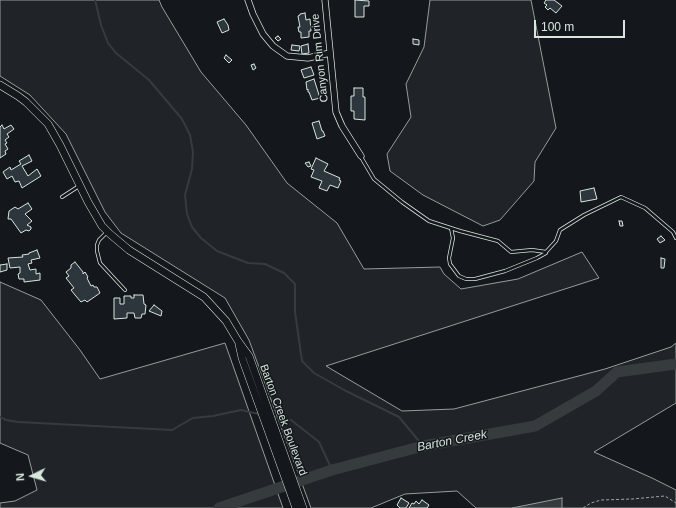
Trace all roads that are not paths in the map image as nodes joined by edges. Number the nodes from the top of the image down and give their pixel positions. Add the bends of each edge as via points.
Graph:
1 (248, 0) edge
2 (325, 0) edge
3 (330, 53) junction
4 (0, 85) edge
5 (361, 156) joint
6 (79, 186) junction
7 (62, 197) dead end
8 (451, 228) junction
9 (107, 232) junction
10 (676, 238) edge
11 (546, 252) junction
12 (125, 290) dead end
13 (245, 357) junction
14 (296, 508) edge
15 (303, 508) edge

1 - 3 street via 262,34 287,56 308,58
2 - 3 street, Canyon Rim Drive
3 - 5 street, Canyon Rim Drive via 336,112
4 - 6 street, Barton Creek Boulevard via 26,102 48,124
5 - 8 lane via 374,179 402,202 429,221
6 - 7 lane
6 - 9 street, Barton Creek Boulevard
8 - 11 lane via 498,241 511,252
8 - 11 lane via 453,238 450,264 459,276 466,279 505,271
9 - 12 lane via 97,245 100,263
9 - 13 street, Barton Creek Boulevard via 129,250 204,298 226,321
10 - 11 lane via 673,232 645,208 621,197 560,230 556,241
13 - 14 street, Barton Creek Boulevard
13 - 15 street, Barton Creek Boulevard

